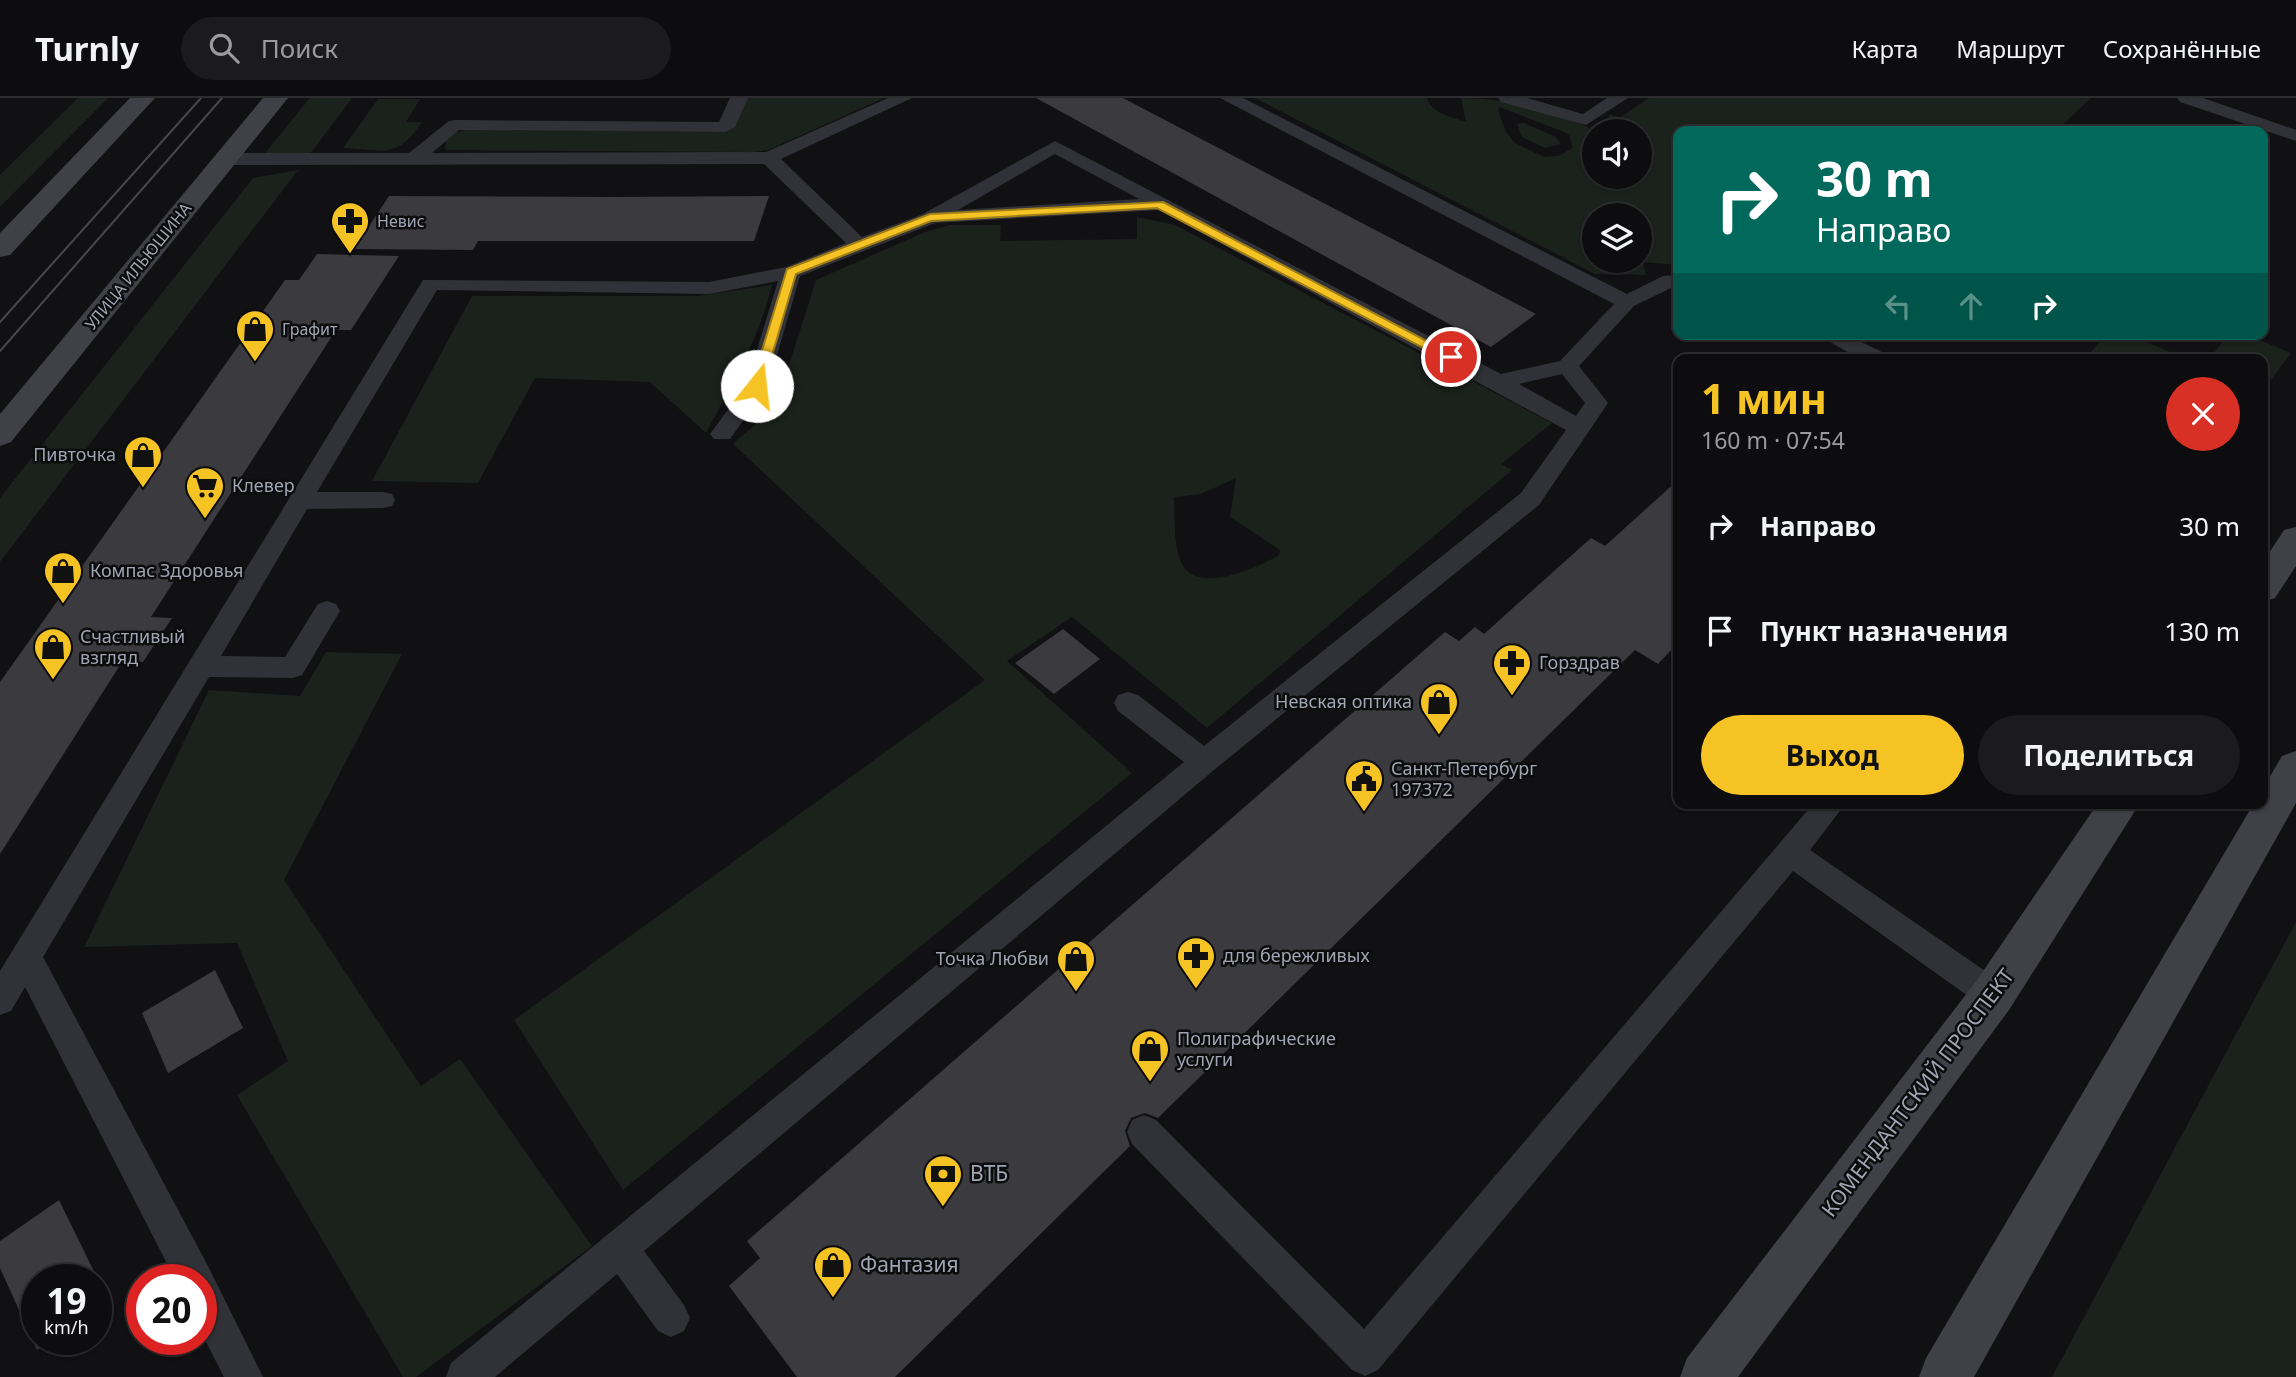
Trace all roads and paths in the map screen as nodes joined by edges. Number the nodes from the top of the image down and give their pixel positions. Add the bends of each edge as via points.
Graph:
1 (143, 98) edge
2 (276, 98) edge
3 (739, 98) edge
4 (902, 98) edge
5 (1229, 98) edge
6 (1507, 98) edge
7 (1619, 98) edge
8 (2186, 98) edge
9 (2267, 126) edge
10 (2268, 126) edge
11 (2296, 136) edge
12 (769, 158) junction
13 (225, 159) junction
14 (413, 159) junction
15 (1159, 204) junction
16 (930, 218) junction
17 (859, 245) junction
18 (0, 249) edge
19 (791, 272) junction
20 (1673, 280) edge
21 (1627, 302) junction
22 (1839, 340) edge
23 (1868, 354) edge
24 (1567, 366) junction
25 (1498, 382) junction
26 (1580, 428) junction
27 (722, 434) dead end
28 (0, 435) edge
29 (383, 500) dead end
30 (301, 501) junction
31 (2296, 539) edge
32 (2268, 581) edge
33 (327, 611) dead end
34 (201, 666) junction
35 (1128, 703) dead end
36 (1205, 762) junction
37 (2296, 767) edge
38 (1827, 809) edge
39 (2116, 809) edge
40 (1791, 853) junction
41 (26, 957) junction
42 (1993, 995) junction
43 (0, 1000) edge
44 (1144, 1132) dead end
45 (619, 1247) junction
46 (187, 1264) edge
47 (671, 1318) dead end
48 (217, 1324) edge
49 (244, 1377) edge
50 (465, 1377) edge
51 (1706, 1377) edge
52 (1945, 1377) edge

1 - 18 main road
2 - 13 main road, УЛИЦА ИЛЬЮШИНА
3 - 14 lane via 726,127 455,125
4 - 12 lane
5 - 21 lane
6 - 7 lane via 1586,120
8 - 9 lane
10 - 11 lane
12 - 14 lane
12 - 17 lane
13 - 14 lane
13 - 28 main road, УЛИЦА ИЛЬЮШИНА
15 - 16 lane
15 - 16 lane via 1055,147
15 - 25 lane
16 - 17 lane
17 - 19 lane
19 - 27 lane via 757,386
19 - 30 lane via 709,288 430,284
20 - 21 lane
21 - 24 lane
22 - 23 lane
24 - 25 lane
24 - 26 lane via 1597,403
25 - 26 lane
26 - 36 lane via 1530,499
29 - 30 lane
30 - 34 lane
31 - 32 main road
33 - 34 lane via 293,668
34 - 41 lane
35 - 36 lane
36 - 45 lane
37 - 52 main road
38 - 40 lane
39 - 42 main road, КОМЕНДАНТСКИЙ ПРОСПЕКТ
40 - 42 lane
40 - 44 lane via 1365,1357
41 - 43 lane
41 - 46 lane
42 - 51 main road, КОМЕНДАНТСКИЙ ПРОСПЕКТ
45 - 47 lane
45 - 50 lane
48 - 49 lane

